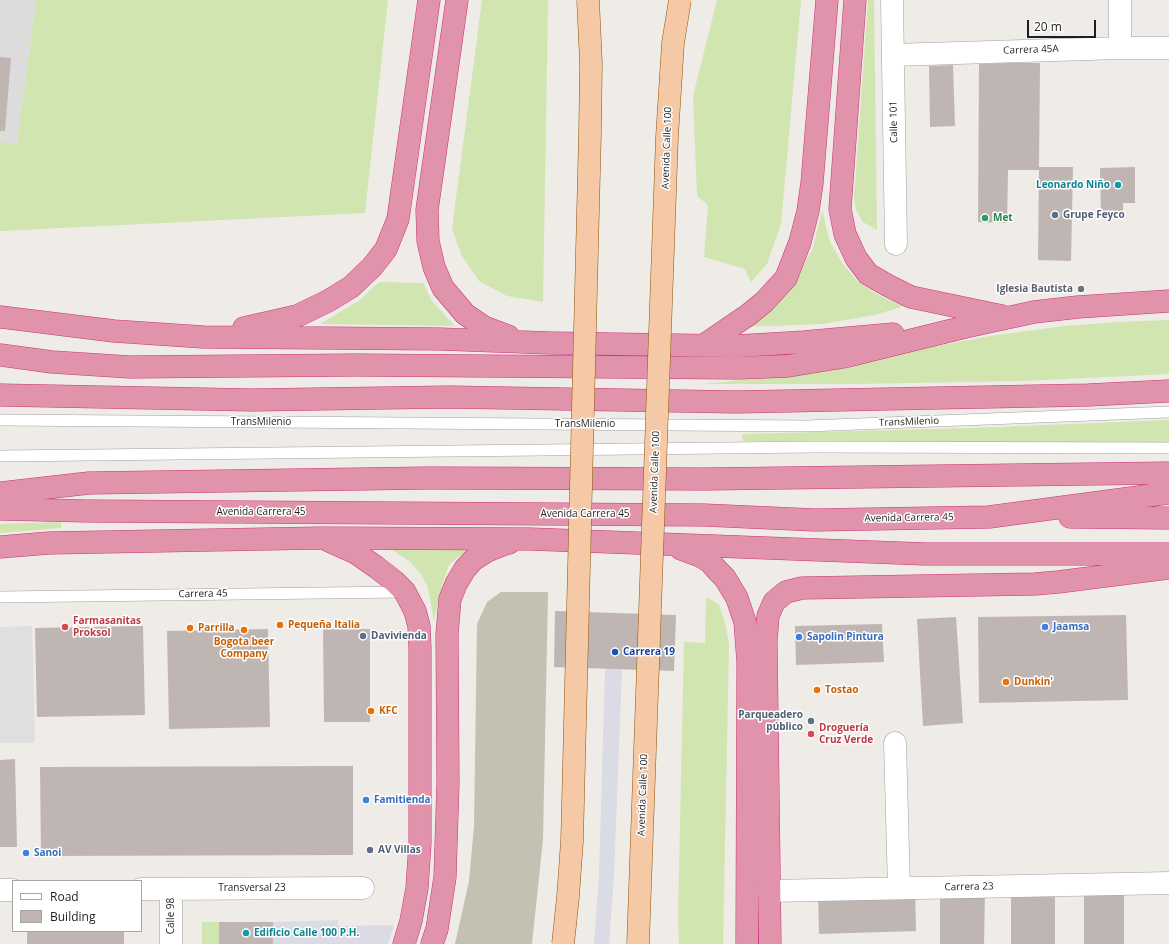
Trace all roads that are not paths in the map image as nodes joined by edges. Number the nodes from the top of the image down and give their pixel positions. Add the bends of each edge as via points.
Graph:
1 (429, 0) edge
2 (457, 0) edge
3 (588, 0) edge
4 (680, 0) edge
5 (827, 0) edge
6 (855, 0) edge
7 (892, 0) edge
8 (1120, 0) edge
9 (1120, 48) junction
10 (1169, 48) edge
11 (893, 55) junction
12 (896, 244) dead end
13 (1169, 302) edge
14 (0, 317) edge
15 (1010, 318) junction
16 (965, 327) junction
17 (203, 337) junction
18 (523, 342) junction
19 (704, 345) junction
20 (0, 355) edge
21 (1169, 391) edge
22 (0, 395) edge
23 (1169, 412) edge
24 (0, 420) edge
25 (1169, 448) edge
26 (0, 456) edge
27 (1169, 473) edge
28 (0, 493) edge
29 (1169, 493) edge
30 (0, 509) edge
31 (989, 517) junction
32 (1169, 518) edge
33 (321, 538) junction
34 (530, 539) junction
35 (662, 544) junction
36 (0, 547) edge
37 (1169, 554) edge
38 (1169, 568) edge
39 (405, 592) junction
40 (0, 597) edge
41 (896, 743) dead end
42 (1169, 883) edge
43 (363, 888) dead end
44 (899, 888) junction
45 (142, 889) edge
46 (171, 889) junction
47 (0, 890) edge
48 (12, 890) edge
49 (769, 891) junction
50 (172, 944) edge
51 (404, 944) edge
52 (432, 944) edge
53 (563, 944) edge
54 (638, 944) edge
55 (747, 944) edge
56 (770, 944) edge

1 - 17 highway via 398,219 386,249 351,287 298,316
2 - 18 highway via 427,210 428,241 434,267 444,288 465,314 484,327
3 - 53 main road, bridge via 591,63 590,132 572,825
4 - 54 main road, Avenida Calle 100, bridge via 673,43 667,137
5 - 19 highway via 812,183 800,242 786,278 764,302
6 - 15 highway via 840,210 845,234 856,258 868,274 912,297
7 - 11 street, Calle 101
8 - 9 street
9 - 10 street, Carrera 45A
9 - 11 street, Carrera 45A
11 - 12 street, Calle 101
13 - 15 highway via 1073,308 1034,312
14 - 17 highway via 107,330
15 - 16 highway
16 - 19 highway via 804,342
16 - 20 highway via 843,357 788,366 739,368 130,367 52,362
17 - 18 highway
18 - 19 highway
21 - 22 highway via 736,402 448,397 244,400
23 - 24 lane, TransMilenio via 807,426
25 - 26 lane via 798,447
27 - 28 highway via 89,483
29 - 31 highway, Avenida Carrera 45
30 - 31 highway, Avenida Carrera 45 via 696,515 815,520
31 - 32 highway
33 - 34 highway
33 - 36 highway via 49,543
33 - 39 highway via 356,553
34 - 35 highway
34 - 52 highway via 502,545 473,560 456,584 450,599 447,634 448,783 445,877
35 - 37 highway via 925,554
35 - 55 highway via 683,549 710,562 725,578 737,598 745,622 748,662
38 - 49 highway via 1035,584 802,588 786,592 774,602 768,616 766,641
39 - 40 lane, Carrera 45
39 - 51 highway via 415,611 420,648 420,843 417,888
41 - 44 street
42 - 44 street, Carrera 23
43 - 46 street, Transversal 23
44 - 49 street, Carrera 23
45 - 46 street, Transversal 23
46 - 50 street, Calle 98
47 - 48 street
49 - 56 highway

